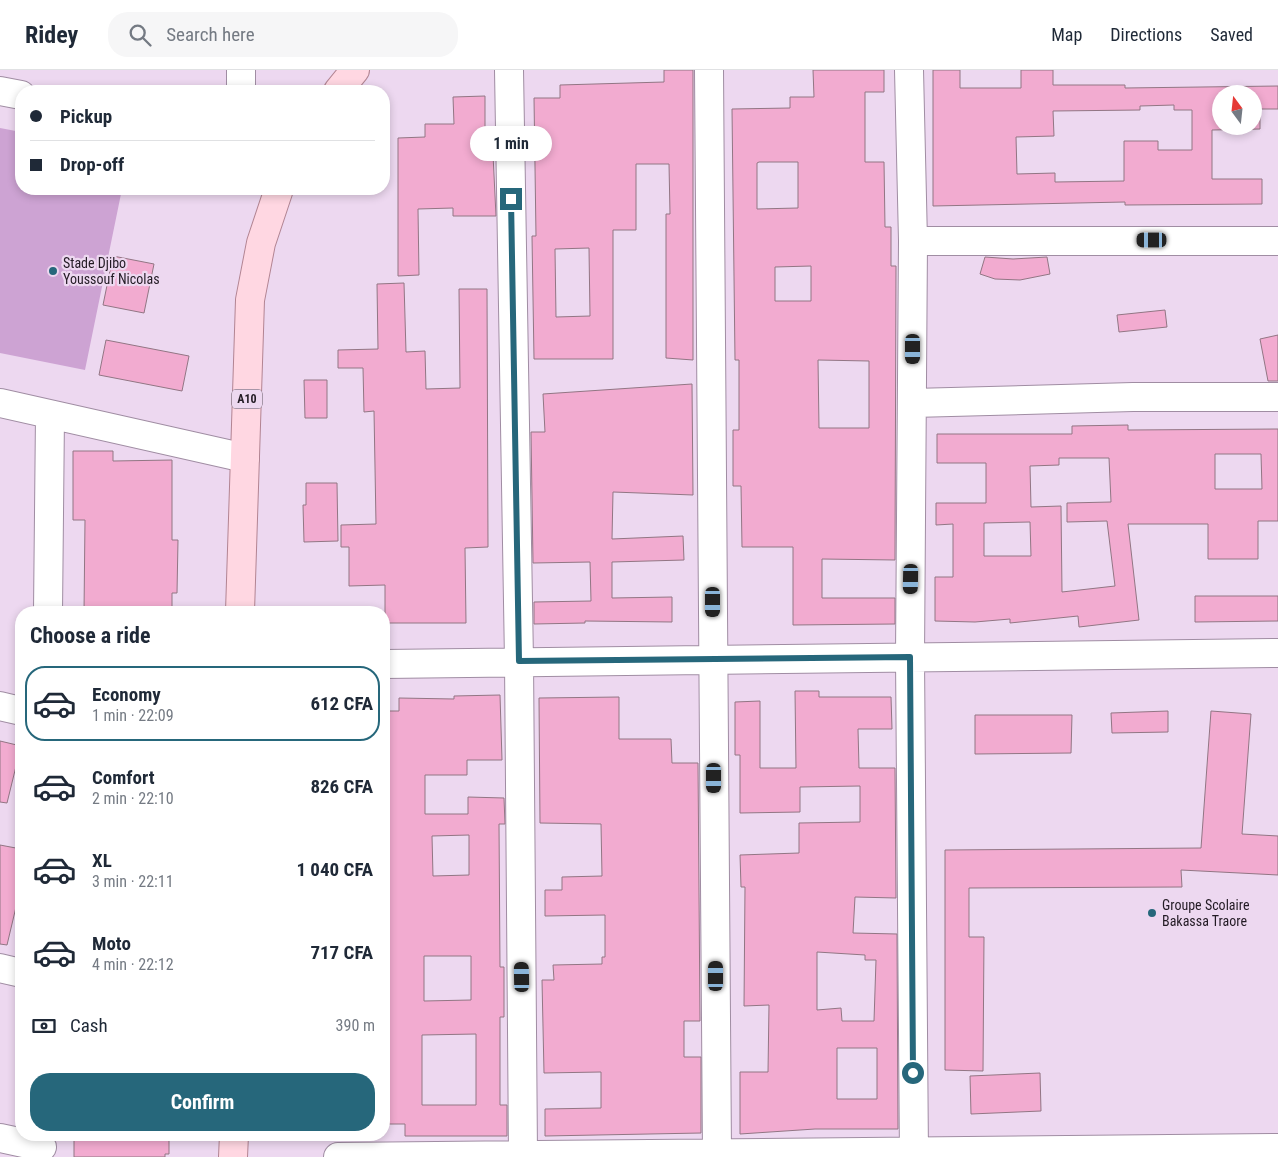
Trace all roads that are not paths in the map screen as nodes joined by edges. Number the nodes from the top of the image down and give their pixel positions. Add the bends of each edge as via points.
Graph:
1 (240, 70) edge
2 (355, 70) edge
3 (509, 70) edge
4 (709, 70) edge
5 (908, 70) edge
6 (241, 85) edge
7 (343, 85) edge
8 (0, 91) edge
9 (15, 94) edge
10 (276, 195) edge
11 (913, 241) junction
12 (1278, 241) edge
13 (1278, 397) edge
14 (0, 403) edge
15 (913, 403) junction
16 (50, 415) junction
17 (245, 458) junction
18 (48, 606) edge
19 (240, 606) edge
20 (1278, 654) edge
21 (910, 657) junction
22 (714, 659) junction
23 (519, 661) junction
24 (390, 664) edge
25 (0, 706) edge
26 (15, 709) edge
27 (0, 968) edge
28 (15, 972) edge
29 (0, 1138) edge
30 (15, 1141) edge
31 (16, 1141) edge
32 (234, 1141) edge
33 (42, 1146) edge
34 (1278, 1148) edge
35 (523, 1154) junction
36 (717, 1154) junction
37 (914, 1154) edge
38 (233, 1157) edge
39 (338, 1157) edge

1 - 6 street
2 - 7 main road
3 - 23 street
4 - 22 street
5 - 11 street
8 - 9 street
10 - 17 main road, A10 via 261,243 250,300
11 - 12 street
11 - 15 street
13 - 15 street
14 - 16 street
15 - 21 street
16 - 17 street
16 - 18 street
17 - 19 main road, A10
20 - 21 street
21 - 22 street
21 - 37 street
22 - 23 street
22 - 36 street
23 - 24 street
23 - 35 street
25 - 26 street
27 - 28 street
29 - 30 street
31 - 33 street
32 - 38 main road
34 - 37 street
35 - 36 street
35 - 39 street
36 - 37 street

